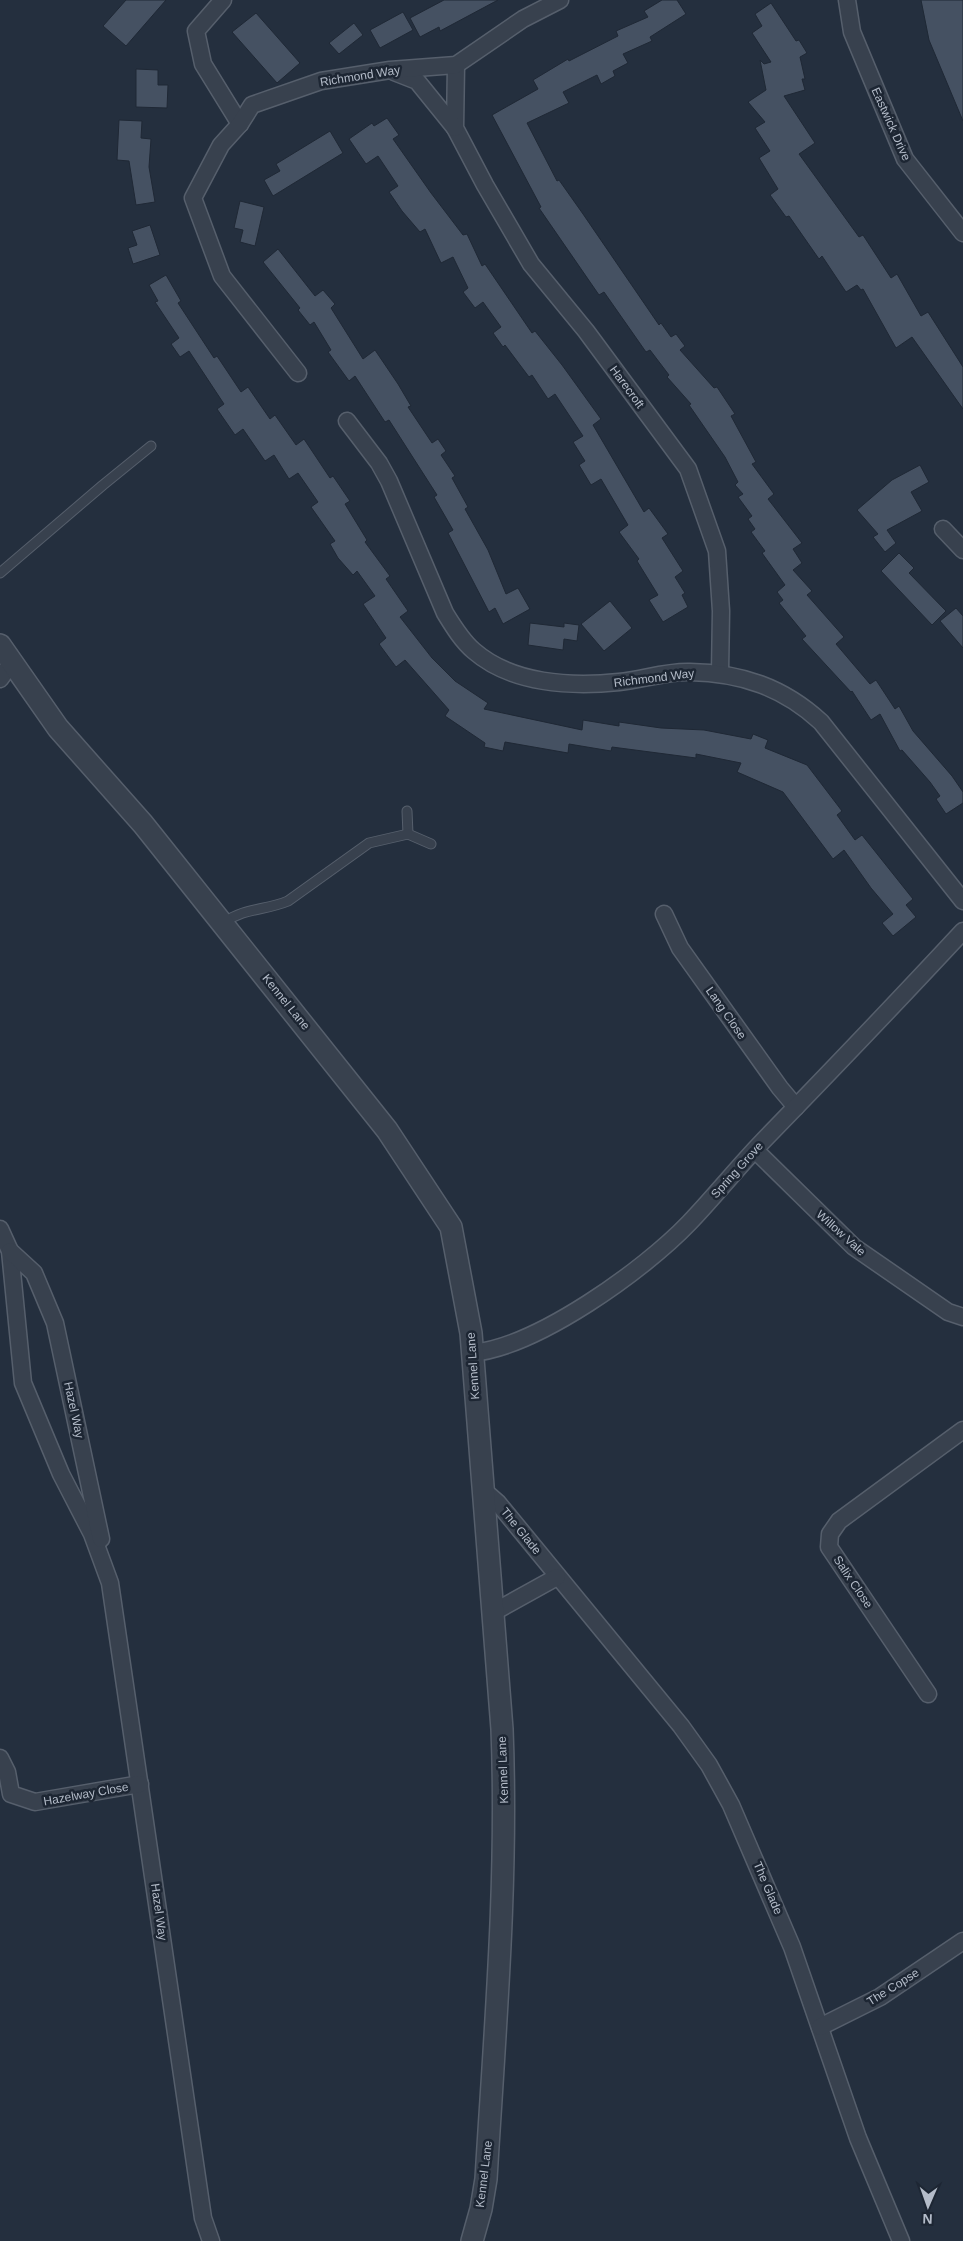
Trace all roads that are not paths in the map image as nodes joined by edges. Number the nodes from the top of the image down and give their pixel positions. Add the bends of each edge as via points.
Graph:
1 (223, 0) edge
2 (559, 0) edge
3 (847, 0) edge
4 (456, 65) junction
5 (390, 70) junction
6 (240, 124) junction
7 (455, 128) junction
8 (963, 233) edge
9 (298, 373) dead end
10 (347, 421) dead end
11 (151, 446) dead end
12 (943, 529) dead end
13 (963, 550) edge
14 (0, 573) edge
15 (6, 653) edge
16 (720, 673) junction
17 (0, 679) edge
18 (407, 811) dead end
19 (408, 834) junction
20 (431, 844) dead end
21 (963, 901) edge
22 (664, 914) dead end
23 (222, 923) junction
24 (963, 931) edge
25 (796, 1107) junction
26 (755, 1150) junction
27 (0, 1229) edge
28 (10, 1251) junction
29 (963, 1317) edge
30 (472, 1353) junction
31 (963, 1430) edge
32 (482, 1489) junction
33 (558, 1576) junction
34 (110, 1583) junction
35 (492, 1613) junction
36 (928, 1694) dead end
37 (0, 1758) edge
38 (140, 1784) junction
39 (963, 1941) edge
40 (820, 2027) junction
41 (211, 2241) edge
42 (472, 2241) edge
43 (901, 2241) edge

1 - 6 street via 196,31 203,64
2 - 4 street via 523,19
3 - 8 street, Eastwick Drive via 852,32 905,159
4 - 5 street, Richmond Way
4 - 7 street, Harecroft
5 - 6 street, Richmond Way via 320,81 252,105
5 - 7 street, Harecroft via 417,81
6 - 9 street, Richmond Way via 221,145 193,198 222,276
7 - 16 street, Harecroft via 531,264 586,332 688,470 717,551
10 - 16 street, Richmond Way via 389,481 444,612 474,651 494,666 550,682 586,684 688,672
11 - 14 lane
12 - 13 street
15 - 17 street
15 - 23 street, Kennel Lane via 58,728 143,824
16 - 21 street, Richmond Way via 778,690 800,703 821,722
18 - 19 lane
19 - 20 lane
19 - 23 lane via 369,843 288,901 237,913
22 - 25 street, Lang Close via 680,948
23 - 30 street, Kennel Lane via 387,1130 451,1227
24 - 25 street, Spring Grove
25 - 26 street, Spring Grove
26 - 29 street, Willow Vale via 854,1247 948,1312
26 - 30 street, Spring Grove via 688,1224 655,1255 591,1302 555,1324 501,1348
27 - 28 street, Hazel Way
28 - 34 street, Hazel Way via 23,1383 61,1474 92,1534
28 - 34 street, Hazel Way via 34,1273 55,1323
30 - 32 street, Kennel Lane
31 - 36 street, Salix Close via 839,1521 830,1534 829,1547
32 - 33 street, The Glade via 498,1503
32 - 35 street, Kennel Lane
33 - 35 street
33 - 40 street, The Glade via 709,1765 768,1886
34 - 38 street, Hazel Way
35 - 42 street, Kennel Lane via 502,1729 504,1847 486,2179
37 - 38 street, Hazelway Close via 7,1772 11,1794 35,1802
38 - 41 street, Hazel Way via 203,2218
39 - 40 street, The Copse via 880,1997
40 - 43 street, The Glade via 858,2138

